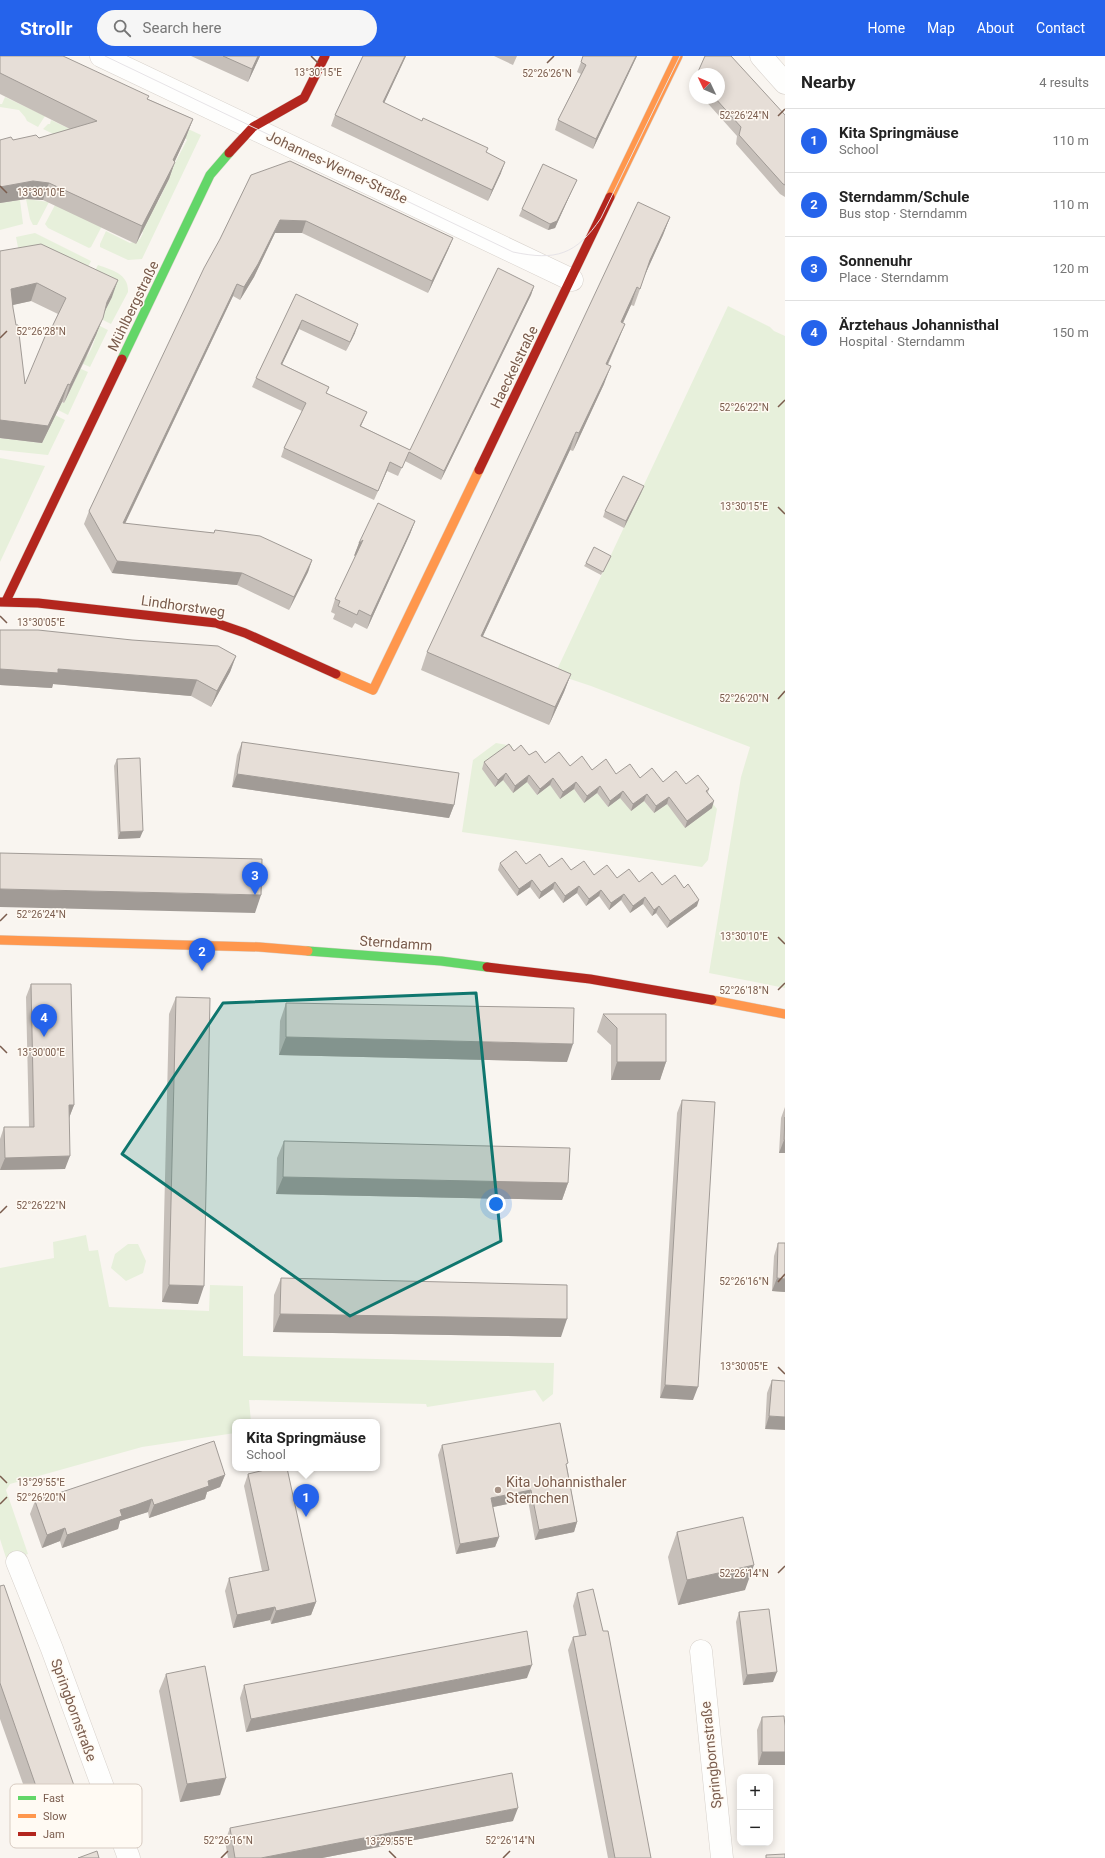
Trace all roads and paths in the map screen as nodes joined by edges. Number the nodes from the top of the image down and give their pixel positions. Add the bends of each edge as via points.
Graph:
1 (101, 56) edge
2 (325, 56) edge
3 (678, 56) edge
4 (761, 56) edge
5 (785, 83) edge
6 (253, 127) junction
7 (572, 280) junction
8 (3, 601) edge
9 (373, 690) joint
10 (0, 940) edge
11 (785, 1014) edge
12 (18, 1562) dead end
13 (701, 1652) dead end
14 (102, 1784) edge
15 (125, 1848) edge
16 (129, 1858) edge
17 (722, 1858) edge

1 - 6 street, Johannes-Werner-Straße
2 - 6 street, Mühlbergstraße via 304,98
3 - 7 street, Haeckelstraße
4 - 5 street
6 - 7 street, Johannes-Werner-Straße
6 - 8 street, Mühlbergstraße via 210,175
7 - 9 street, Haeckelstraße
8 - 9 street, Lindhorstweg via 227,626
10 - 11 street, Sterndamm via 259,947 441,961 590,979
12 - 14 street, Springbornstraße
13 - 17 street, Springbornstraße
15 - 16 street, Springbornstraße

